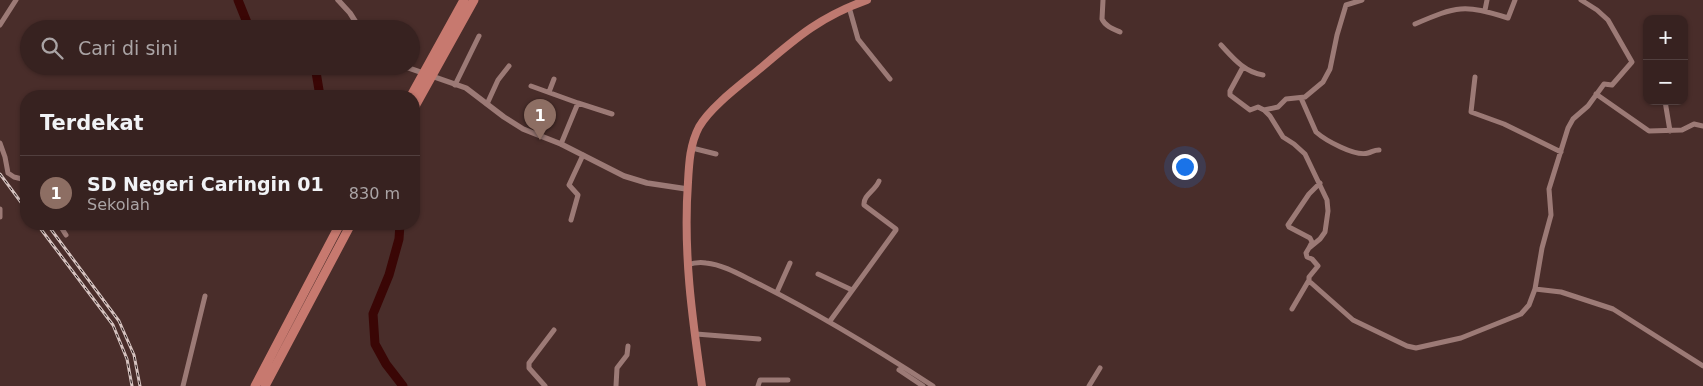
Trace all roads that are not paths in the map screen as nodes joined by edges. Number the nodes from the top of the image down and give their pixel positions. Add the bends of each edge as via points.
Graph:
1 (16, 0) edge
2 (338, 0) edge
3 (474, 0) edge
4 (867, 0) edge
5 (1103, 0) edge
6 (1362, 0) edge
7 (1487, 0) edge
8 (1515, 0) edge
9 (1581, 0) edge
10 (465, 4) edge
11 (849, 6) junction
12 (1484, 10) junction
13 (354, 20) edge
14 (1415, 24) dead end
15 (0, 25) edge
16 (1120, 32) dead end
17 (479, 36) dead end
18 (1221, 45) dead end
19 (509, 66) dead end
20 (1243, 67) junction
21 (420, 73) edge
22 (1263, 75) dead end
23 (1475, 77) dead end
24 (554, 79) dead end
25 (890, 80) dead end
26 (455, 85) junction
27 (531, 86) dead end
28 (419, 90) edge
29 (549, 92) junction
30 (1596, 94) junction
31 (1301, 98) junction
32 (578, 103) junction
33 (487, 104) junction
34 (1666, 105) edge
35 (1264, 110) junction
36 (612, 114) dead end
37 (1703, 126) edge
38 (1670, 131) junction
39 (0, 144) edge
40 (561, 144) junction
41 (692, 148) junction
42 (1379, 150) dead end
43 (0, 152) edge
44 (1560, 152) junction
45 (716, 154) dead end
46 (583, 155) junction
47 (7, 164) junction
48 (20, 178) edge
49 (879, 181) dead end
50 (1320, 182) junction
51 (687, 188) junction
52 (0, 209) edge
53 (0, 218) edge
54 (570, 220) dead end
55 (63, 230) edge
56 (337, 230) edge
57 (348, 230) edge
58 (66, 235) dead end
59 (1309, 248) junction
60 (790, 263) dead end
61 (687, 265) junction
62 (818, 274) dead end
63 (1309, 280) junction
64 (1535, 289) junction
65 (852, 290) junction
66 (777, 292) junction
67 (205, 296) dead end
68 (1292, 309) dead end
69 (830, 321) junction
70 (554, 330) dead end
71 (696, 334) junction
72 (759, 339) dead end
73 (628, 346) dead end
74 (1703, 366) edge
75 (1100, 368) dead end
76 (899, 370) dead end
77 (918, 382) edge
78 (183, 386) edge
79 (255, 386) edge
80 (265, 386) edge
81 (546, 386) edge
82 (616, 386) edge
83 (702, 386) edge
84 (758, 386) edge
85 (782, 386) edge
86 (923, 386) edge
87 (933, 386) edge
88 (1089, 386) edge

1 - 15 street
2 - 13 street
3 - 10 highway
4 - 11 highway
5 - 16 street via 1103,22
6 - 31 street via 1346,5 1327,76 1309,95
7 - 12 street
8 - 12 street via 1509,18
9 - 30 street via 1608,20 1632,60 1612,85 1604,83
10 - 28 highway
11 - 25 street via 858,39
11 - 41 highway via 802,34 717,106 700,126
12 - 14 street via 1450,10
17 - 26 street
18 - 20 street
19 - 33 street via 498,80
20 - 22 street
20 - 35 street via 1230,95 1250,110 1258,107
21 - 26 street
23 - 44 street via 1470,110 1473,113 1504,124
24 - 29 street
26 - 33 street via 472,92
27 - 29 street
29 - 32 street
30 - 38 street via 1644,129
30 - 44 street via 1572,122
31 - 35 street via 1286,99 1278,107
31 - 42 street via 1320,136 1350,152
32 - 36 street
32 - 40 street
33 - 40 street via 523,129
34 - 38 street
35 - 50 street via 1280,134 1305,154
37 - 38 street via 1694,124
39 - 47 street
40 - 46 street
41 - 45 street
41 - 51 highway
43 - 47 street
44 - 64 street via 1549,189 1551,214
46 - 51 street via 638,181
46 - 54 street via 570,185 578,195
47 - 48 street via 8,173
49 - 65 street via 864,199 864,205 896,230
50 - 59 street via 1327,204 1326,226 1322,237
50 - 59 street via 1288,224 1310,238
51 - 61 highway
52 - 53 street
55 - 58 street
56 - 79 highway
57 - 80 highway
59 - 63 street via 1307,256 1318,267
60 - 66 street
61 - 66 street via 713,264
61 - 71 highway
62 - 65 street
63 - 64 street via 1354,320 1416,348 1461,338 1516,316 1527,309
63 - 68 street
64 - 74 street via 1562,292 1613,309
65 - 69 street
66 - 69 street
67 - 78 street
69 - 77 street
70 - 81 street via 528,363
71 - 72 street
71 - 83 highway
73 - 82 street via 617,368
75 - 88 street
76 - 77 street
77 - 86 street
77 - 87 street
84 - 85 street via 760,380 785,380

